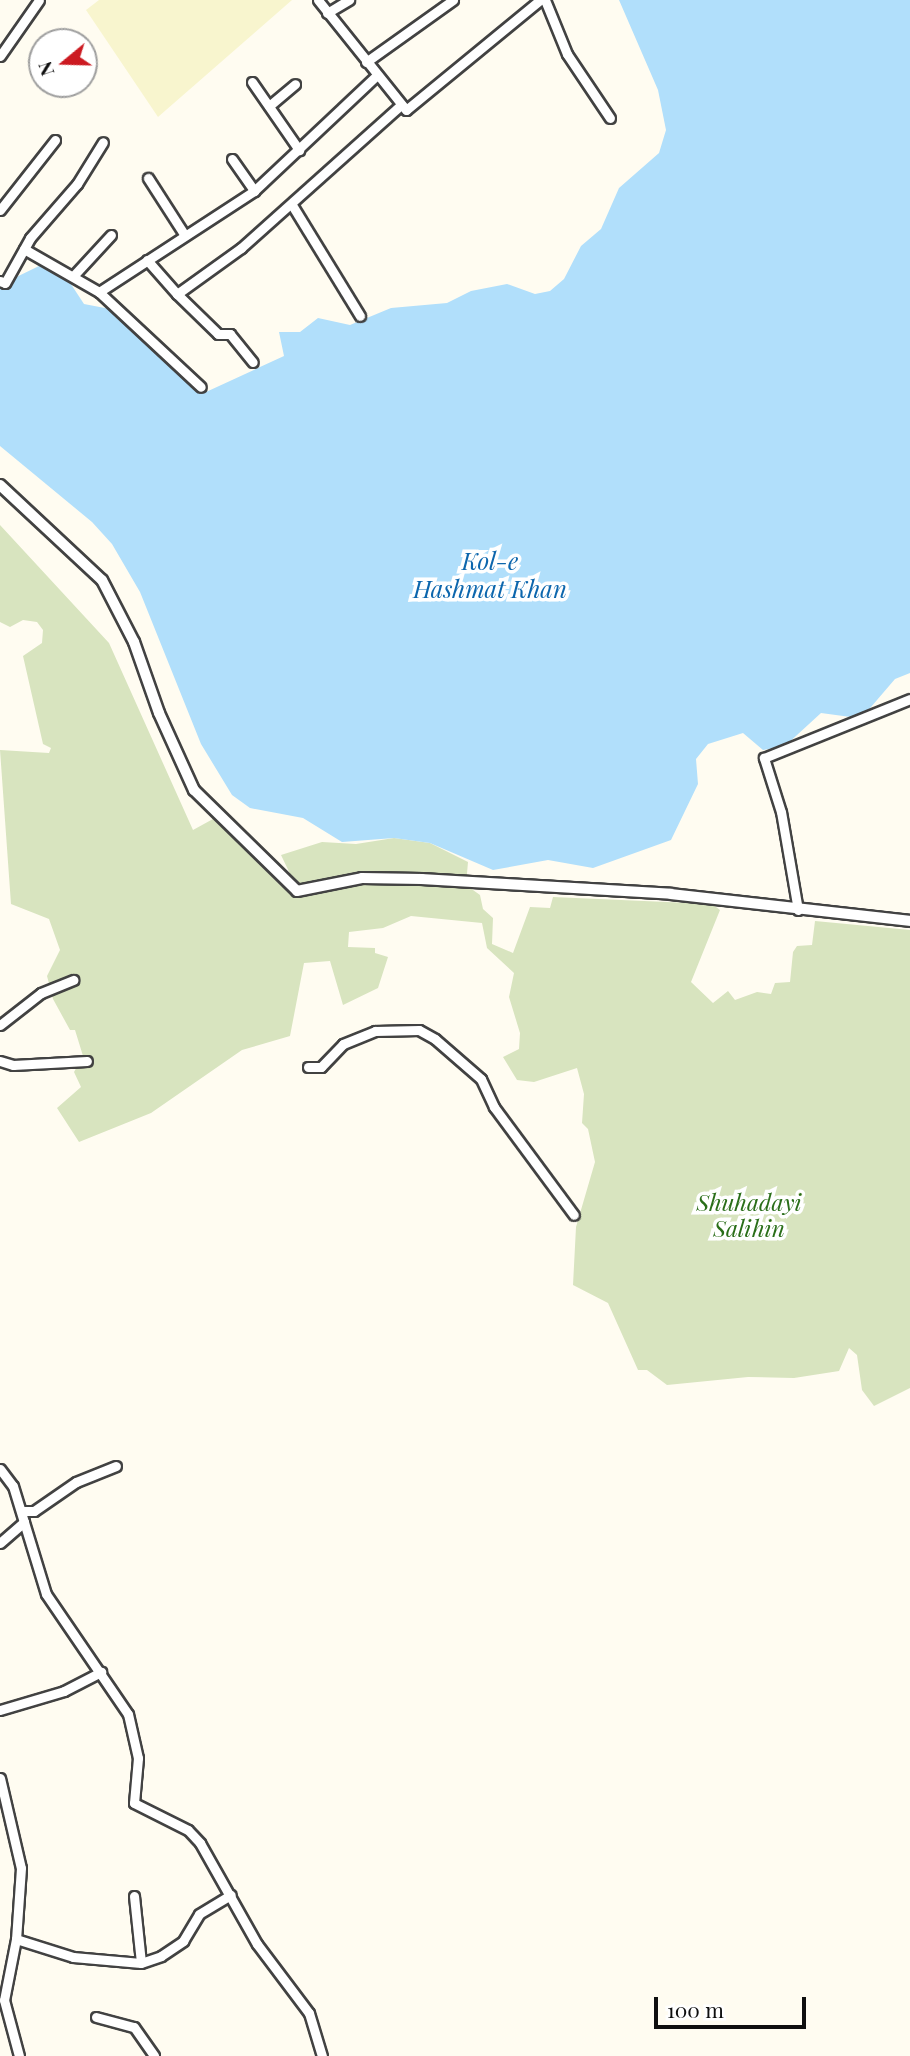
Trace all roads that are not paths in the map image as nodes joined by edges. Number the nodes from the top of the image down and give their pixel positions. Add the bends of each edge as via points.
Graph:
1 (39, 0) edge
2 (318, 0) edge
3 (349, 0) edge
4 (453, 0) edge
5 (542, 0) edge
6 (327, 13) junction
7 (0, 56) edge
8 (366, 62) junction
9 (377, 75) junction
10 (253, 82) dead end
11 (295, 84) dead end
12 (401, 105) junction
13 (269, 106) junction
14 (610, 118) dead end
15 (55, 141) dead end
16 (103, 142) dead end
17 (299, 150) junction
18 (232, 159) dead end
19 (148, 178) dead end
20 (254, 191) junction
21 (292, 205) junction
22 (0, 210) edge
23 (184, 234) junction
24 (111, 235) dead end
25 (24, 250) junction
26 (147, 260) junction
27 (75, 274) junction
28 (0, 281) edge
29 (99, 292) junction
30 (177, 294) junction
31 (360, 316) dead end
32 (253, 362) dead end
33 (201, 387) dead end
34 (0, 485) edge
35 (910, 699) edge
36 (798, 910) junction
37 (910, 920) edge
38 (74, 980) dead end
39 (0, 1026) edge
40 (87, 1061) dead end
41 (0, 1062) edge
42 (308, 1067) dead end
43 (575, 1215) dead end
44 (116, 1466) dead end
45 (0, 1469) edge
46 (22, 1511) junction
47 (24, 1522) junction
48 (0, 1543) edge
49 (101, 1672) junction
50 (0, 1710) edge
51 (0, 1778) edge
52 (232, 1895) junction
53 (134, 1896) dead end
54 (16, 1939) junction
55 (141, 1963) junction
56 (3, 2017) edge
57 (96, 2017) dead end
58 (19, 2056) edge
59 (154, 2056) edge
60 (322, 2056) edge

1 - 7 street
2 - 6 street
3 - 6 street
4 - 8 street
5 - 12 street via 406,110
5 - 14 street via 567,54
6 - 8 street
8 - 9 street
9 - 12 street
9 - 17 street
10 - 13 street
11 - 13 street
12 - 21 street
13 - 17 street
15 - 22 street
16 - 25 street via 77,184
17 - 20 street
18 - 20 street
19 - 23 street
20 - 23 street
21 - 30 street
21 - 31 street
23 - 26 street
24 - 27 street
25 - 27 street
25 - 28 street via 5,283
26 - 29 street
26 - 30 street
27 - 29 street
29 - 33 street
30 - 32 street via 218,334 230,334
34 - 36 street via 102,580 134,642 168,737 194,790 297,891 362,878 422,878 671,894
35 - 36 street via 764,758 781,812
36 - 37 street
38 - 39 street via 41,993
40 - 41 street
42 - 43 street via 320,1067 343,1044 375,1031 419,1030 481,1079 494,1107
44 - 46 street via 76,1482 34,1511
45 - 46 street via 13,1486
46 - 47 street
47 - 48 street
47 - 49 street via 46,1594
49 - 50 street via 64,1691
49 - 52 street via 130,1724 138,1758 134,1803 188,1830
51 - 54 street via 21,1868
52 - 55 street via 199,1914 183,1941
52 - 60 street via 257,1944 309,2013
53 - 55 street
54 - 55 street via 73,1957
54 - 56 street
56 - 58 street
57 - 59 street via 134,2027

